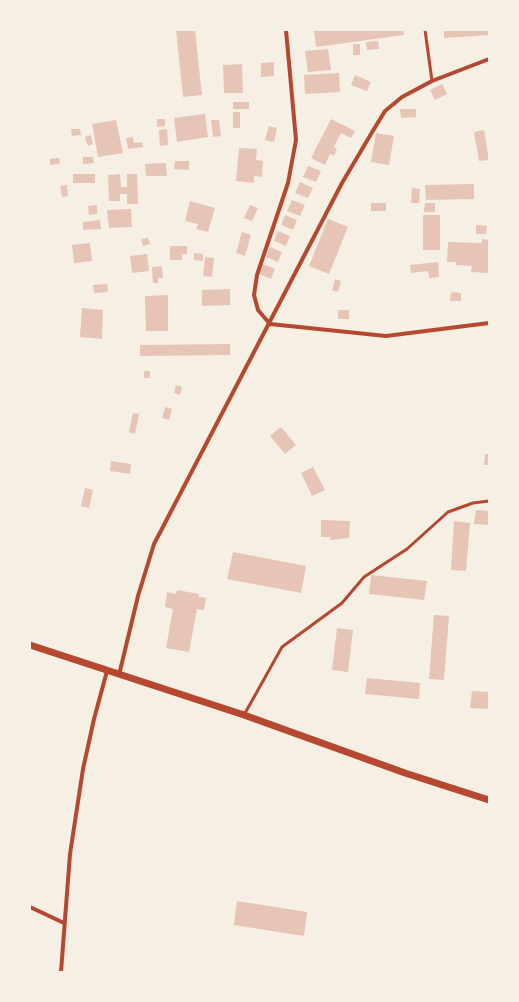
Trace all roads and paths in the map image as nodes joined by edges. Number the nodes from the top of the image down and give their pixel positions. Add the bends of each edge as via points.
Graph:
1 (286, 30) edge
2 (425, 30) edge
3 (489, 59) edge
4 (432, 81) junction
5 (489, 323) edge
6 (270, 324) junction
7 (489, 501) edge
8 (30, 645) edge
9 (107, 671) junction
10 (118, 675) junction
11 (244, 715) junction
12 (489, 800) edge
13 (30, 907) edge
14 (64, 923) junction
15 (61, 972) edge

1 - 6 street via 296,140 288,183 257,275 254,295 258,310
2 - 4 lane
3 - 4 street
4 - 6 street via 402,97 385,111 342,183
5 - 6 street via 386,336
6 - 10 street via 154,544
7 - 11 lane via 473,503 448,512 407,549 364,577 342,604 282,647
8 - 9 street
9 - 10 street
9 - 14 street via 83,769 70,854
10 - 11 street
11 - 12 street via 405,773
13 - 14 street
14 - 15 street

